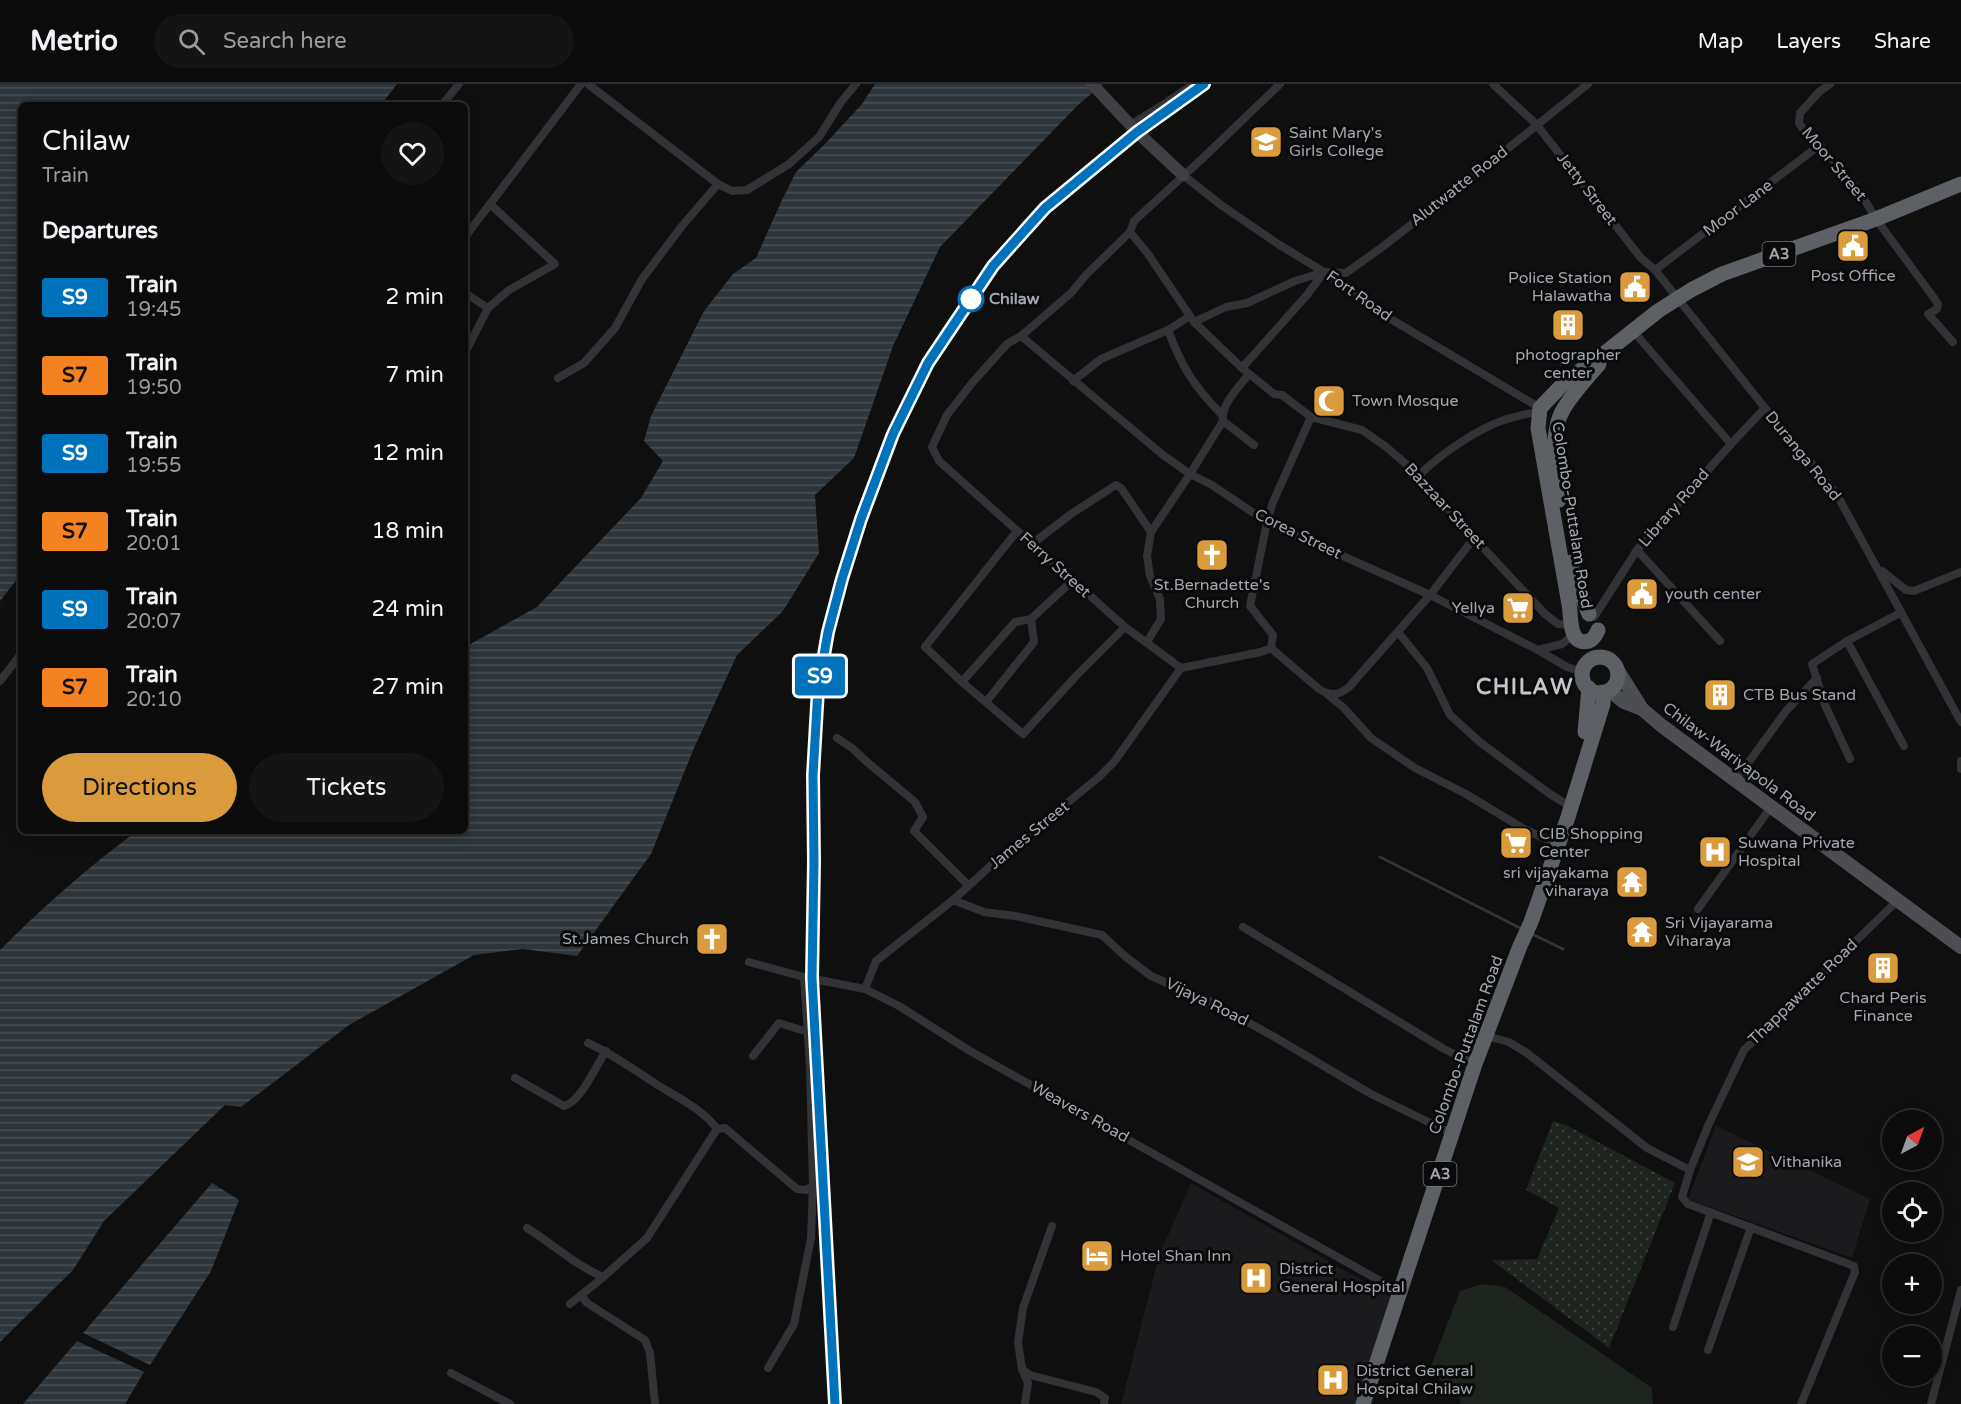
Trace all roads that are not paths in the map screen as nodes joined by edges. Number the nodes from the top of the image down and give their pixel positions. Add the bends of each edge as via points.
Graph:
1 (459, 84) edge
2 (580, 84) edge
3 (588, 84) edge
4 (856, 84) edge
5 (1092, 84) edge
6 (1194, 84) edge
7 (1280, 84) edge
8 (1493, 84) edge
9 (1588, 84) edge
10 (1830, 84) edge
11 (444, 102) edge
12 (1536, 124) junction
13 (1130, 125) junction
14 (1820, 145) junction
15 (1183, 175) junction
16 (718, 184) junction
17 (1961, 184) edge
18 (490, 204) junction
19 (1876, 219) junction
20 (1130, 232) junction
21 (468, 233) edge
22 (1655, 270) junction
23 (1324, 272) junction
24 (468, 295) edge
25 (1678, 298) junction
26 (488, 308) junction
27 (1192, 319) junction
28 (1168, 330) junction
29 (1633, 331) junction
30 (1021, 336) junction
31 (1953, 342) dead end
32 (468, 347) edge
33 (1610, 350) junction
34 (1246, 371) junction
35 (558, 378) dead end
36 (1073, 381) junction
37 (1541, 407) junction
38 (1766, 408) junction
39 (1560, 416) junction
40 (1311, 417) junction
41 (1222, 418) junction
42 (1731, 444) junction
43 (1254, 445) dead end
44 (1190, 474) junction
45 (1419, 475) junction
46 (1266, 522) junction
47 (1017, 531) junction
48 (1150, 532) junction
49 (1474, 538) junction
50 (1032, 544) junction
51 (1637, 550) junction
52 (1876, 567) junction
53 (1961, 572) edge
54 (1072, 581) junction
55 (1430, 595) junction
56 (1900, 613) junction
57 (1031, 619) junction
58 (1594, 620) junction
59 (1125, 627) junction
60 (1571, 630) junction
61 (1398, 632) junction
62 (1720, 641) dead end
63 (1847, 641) junction
64 (1147, 642) junction
65 (1271, 648) junction
66 (1538, 650) junction
67 (18, 658) edge
68 (1612, 664) junction
69 (1181, 668) junction
70 (1583, 672) junction
71 (1817, 678) junction
72 (0, 681) edge
73 (962, 682) junction
74 (1600, 690) junction
75 (1327, 694) junction
76 (986, 702) junction
77 (1642, 709) junction
78 (1961, 722) edge
79 (837, 738) dead end
80 (1904, 746) dead end
81 (1850, 759) dead end
82 (1961, 761) edge
83 (1961, 768) edge
84 (1735, 781) junction
85 (1571, 807) junction
86 (1771, 807) junction
87 (1558, 844) junction
88 (969, 885) junction
89 (953, 900) junction
90 (1898, 900) junction
91 (1698, 909) dead end
92 (1243, 927) dead end
93 (1960, 944) edge
94 (749, 962) dead end
95 (804, 976) junction
96 (865, 989) junction
97 (808, 1032) junction
98 (1486, 1036) junction
99 (588, 1043) dead end
100 (606, 1051) junction
101 (753, 1056) dead end
102 (1475, 1064) junction
103 (515, 1078) dead end
104 (717, 1129) junction
105 (1453, 1134) junction
106 (1690, 1170) junction
107 (813, 1186) junction
108 (1711, 1212) junction
109 (1052, 1226) dead end
110 (1751, 1227) junction
111 (527, 1228) dead end
112 (603, 1277) junction
113 (1961, 1290) edge
114 (1400, 1292) junction
115 (581, 1295) junction
116 (570, 1304) dead end
117 (1673, 1327) dead end
118 (1708, 1350) dead end
119 (768, 1368) dead end
120 (1022, 1369) junction
121 (451, 1373) dead end
122 (510, 1404) edge
123 (655, 1404) edge
124 (1024, 1404) edge
125 (1104, 1404) edge
126 (1363, 1404) edge
127 (1801, 1404) edge
128 (1931, 1404) edge

1 - 11 street
2 - 18 street
3 - 16 street
4 - 16 street via 819,137 789,164 747,190 732,191
5 - 13 street
6 - 13 street
7 - 15 street
8 - 12 street, Jetty Street
9 - 12 street, Alutwatte Road
10 - 14 street, Moor Street via 1800,113 1799,123
12 - 22 street, Jetty Street via 1641,258
12 - 23 street, Alutwatte Road via 1355,267 1346,273
13 - 15 street
14 - 19 street, Moor Street via 1860,192
14 - 22 street, Moor Lane
15 - 20 street, Ferry Street via 1134,221
15 - 23 street, Fort Road via 1221,205
16 - 35 street via 642,279 615,328 584,363
17 - 19 highway, Colombo-Puttalam Road / A3
18 - 21 street
18 - 26 street via 555,264 509,290
19 - 25 highway, Colombo-Puttalam Road / A3 via 1722,274
19 - 31 street, Moor Street via 1938,304 1938,309 1928,314
20 - 27 street, Bazzaar Street
20 - 30 street, Ferry Street via 1071,293
22 - 25 street, Jetty Street
23 - 27 street, Alutwatte Road via 1247,303
23 - 34 street
23 - 37 street, Fort Road via 1379,312
24 - 26 street
25 - 29 highway, Colombo-Puttalam Road / A3
25 - 38 street, Duranga Road
26 - 32 street
27 - 28 street, Alutwatte Road
27 - 34 street, Bazzaar Street
28 - 36 street, Alutwatte Road via 1101,359
28 - 41 street via 1178,359
29 - 33 highway, Colombo-Puttalam Road / A3
29 - 42 street
30 - 36 street, Corea Street
30 - 47 street, Ferry Street via 1007,345 955,402 932,447 939,461
33 - 37 highway, Colombo-Puttalam Road / A3 via 1567,380
33 - 39 highway, Colombo-Puttalam Road / A3
34 - 40 street, Bazzaar Street
34 - 41 street
36 - 44 street, Corea Street
37 - 39 highway, Colombo-Puttalam Road via 1541,419 1547,423
37 - 45 street via 1487,427 1449,450
37 - 60 highway, Colombo-Puttalam Road via 1538,428
38 - 42 street, Library Road
38 - 52 street, Duranga Road via 1836,493
39 - 58 highway, Colombo-Puttalam Road / A3 via 1555,454 1563,531 1574,578
40 - 45 street, Bazzaar Street via 1362,430
40 - 46 street
41 - 43 street
41 - 44 street
42 - 51 street, Library Road
44 - 46 street, Corea Street
44 - 48 street
45 - 49 street, Bazzaar Street
46 - 55 street, Corea Street
46 - 65 street via 1250,606 1273,635
47 - 50 street, Ferry Street
47 - 73 street via 926,647
48 - 50 street via 1116,485
48 - 64 street via 1147,556 1160,599 1161,620
49 - 55 street
49 - 60 street, Bazzaar Street via 1551,619
50 - 54 street, Ferry Street
51 - 58 street, Library Road
51 - 62 street
52 - 53 street via 1906,590 1914,591
52 - 56 street, Duranga Road
54 - 57 street
54 - 59 street, Ferry Street
55 - 61 street
55 - 66 street, Corea Street
56 - 63 street
56 - 78 street, Duranga Road
57 - 73 street via 1015,622
57 - 76 street via 1034,642
58 - 60 highway via 1578,615
58 - 60 highway via 1597,634 1589,640 1580,640
58 - 68 highway, Colombo-Puttalam Road / A3
59 - 64 street, Ferry Street
59 - 76 street via 1023,734
60 - 66 street via 1562,644
61 - 75 street via 1343,693
61 - 85 street via 1427,668 1450,715 1490,750
63 - 71 street via 1812,664
63 - 80 street
64 - 69 street, Ferry Street
65 - 69 street
65 - 75 street
66 - 70 street, Corea Street
67 - 72 street
68 - 70 highway via 1597,657
68 - 74 highway via 1617,679
68 - 77 main road
69 - 88 street, James Street via 1114,762
70 - 74 highway via 1584,681
71 - 81 street
71 - 84 street via 1786,711
73 - 76 street
74 - 77 main road
74 - 85 highway, Colombo-Puttalam Road / A3 via 1603,704
75 - 87 street via 1371,738 1415,768
77 - 84 main road, Chilaw-Wariyapola Road
79 - 88 street via 915,802 924,817 914,831
82 - 83 street
84 - 86 main road, Chilaw-Wariyapola Road
85 - 87 highway, Colombo-Puttalam Road / A3
86 - 90 main road, Chilaw-Wariyapola Road
86 - 91 street
87 - 98 highway, Colombo-Puttalam Road / A3
88 - 89 street, James Street
89 - 96 street, James Street via 876,961
89 - 105 street, Vijaya Road via 984,912 1102,935 1151,976 1211,1002 1371,1094
90 - 93 main road, Chilaw-Wariyapola Road
90 - 106 street, Thappawatte Road via 1744,1050
92 - 102 street
94 - 95 street, Weavers Road
95 - 96 street, Weavers Road
95 - 97 street
96 - 114 street, Weavers Road
97 - 101 street via 779,1023
97 - 107 street
98 - 102 highway, Colombo-Puttalam Road / A3
98 - 106 street via 1509,1041 1647,1148
99 - 100 street
100 - 103 street via 571,1104 564,1106
100 - 104 street via 710,1119
102 - 105 highway, Colombo-Puttalam Road / A3
104 - 107 street via 725,1128 797,1189
104 - 112 street via 646,1238
105 - 114 highway, Colombo-Puttalam Road / A3
106 - 108 street, Thappawatte Road via 1682,1197 1688,1204
107 - 119 street via 811,1238 794,1324
108 - 110 street, Thappawatte Road
108 - 117 street
109 - 120 street via 1023,1308 1018,1342
110 - 118 street
110 - 127 street, Thappawatte Road via 1854,1266 1855,1272
111 - 112 street
112 - 115 street
113 - 128 street
114 - 126 highway, Colombo-Puttalam Road / A3
115 - 116 street
115 - 123 street via 586,1303 645,1340
120 - 124 street via 1028,1383
120 - 125 street via 1030,1375 1096,1392 1106,1398
121 - 122 street

